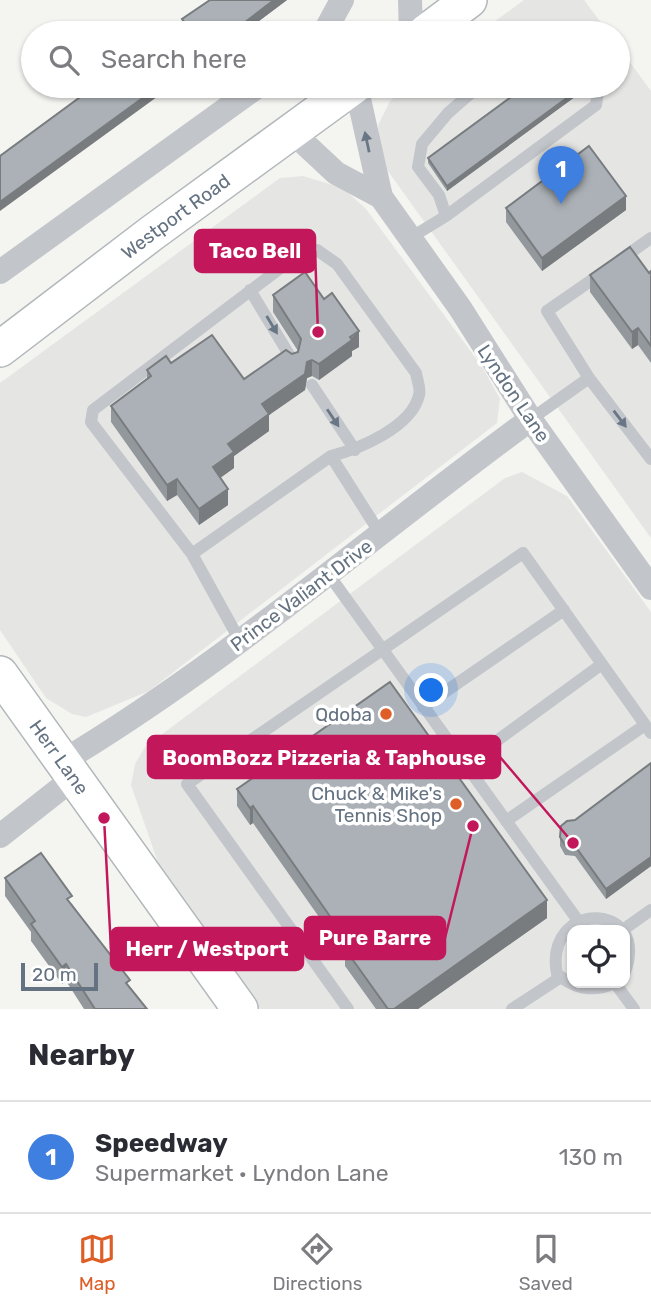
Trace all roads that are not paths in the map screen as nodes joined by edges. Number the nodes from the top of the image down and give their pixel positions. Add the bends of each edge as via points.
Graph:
1 (342, 0) edge
2 (410, 0) edge
3 (331, 21) edge
4 (411, 21) edge
5 (241, 98) edge
6 (338, 98) edge
7 (358, 98) edge
8 (465, 98) edge
9 (597, 98) edge
10 (291, 131) junction
11 (381, 197) junction
12 (446, 216) junction
13 (410, 238) junction
14 (651, 238) edge
15 (0, 272) edge
16 (250, 290) junction
17 (0, 349) edge
18 (293, 361) edge
19 (589, 378) junction
20 (312, 385) dead end
21 (531, 419) junction
22 (355, 450) junction
23 (331, 456) junction
24 (651, 459) edge
25 (381, 535) junction
26 (192, 554) junction
27 (329, 575) junction
28 (651, 587) edge
29 (564, 610) junction
30 (240, 641) junction
31 (381, 648) junction
32 (602, 664) junction
33 (0, 674) edge
34 (423, 707) junction
35 (648, 729) edge
36 (465, 764) junction
37 (69, 769) junction
38 (506, 821) junction
39 (0, 835) edge
40 (651, 910) edge
41 (579, 922) junction
42 (621, 925) edge
43 (630, 925) edge
44 (630, 938) edge
45 (630, 959) edge
46 (561, 977) junction
47 (567, 983) edge
48 (619, 988) edge
49 (240, 1009) edge
50 (348, 1009) edge
51 (512, 1009) edge
52 (634, 1009) edge

1 - 3 street
2 - 4 street
5 - 15 street
6 - 10 main road, Westport Road
11 -> 7 street, Lyndon Lane
8 - 12 lane via 422,144 418,167 439,195
9 - 12 lane via 596,105
10 - 11 street, Lyndon Lane via 336,173
10 - 17 main road, Westport Road
11 - 13 street, Lyndon Lane
12 - 13 lane
13 - 21 street, Lyndon Lane
14 - 19 lane via 547,311
16 -> 18 lane
16 - 22 lane via 295,257 317,250 337,264 416,373 420,393 409,417
16 - 26 lane via 93,410 91,422
19 - 21 lane
19 -> 24 lane
20 -> 22 lane
21 - 25 street, Prince Valiant Drive
21 - 28 street, Lyndon Lane
22 - 23 lane
23 - 25 lane
23 - 26 lane
25 - 27 street, Prince Valiant Drive
26 - 30 lane
27 - 30 street, Prince Valiant Drive
27 - 31 lane
29 - 31 lane via 523,553
29 - 32 lane
29 - 34 lane
30 - 37 street, Prince Valiant Drive via 116,729
31 - 34 lane
31 - 50 lane via 187,784
32 - 35 lane
32 - 36 lane
33 - 37 main road, Herr Lane
34 - 36 lane
35 - 38 lane
36 - 38 lane
37 - 39 street, Prince Valiant Drive
37 - 49 main road, Herr Lane
38 - 41 lane
40 - 43 lane
41 - 42 lane via 608,918
41 - 46 lane via 557,946 554,962
44 - 45 lane via 634,948
46 - 47 lane
46 - 51 lane
48 - 52 lane

